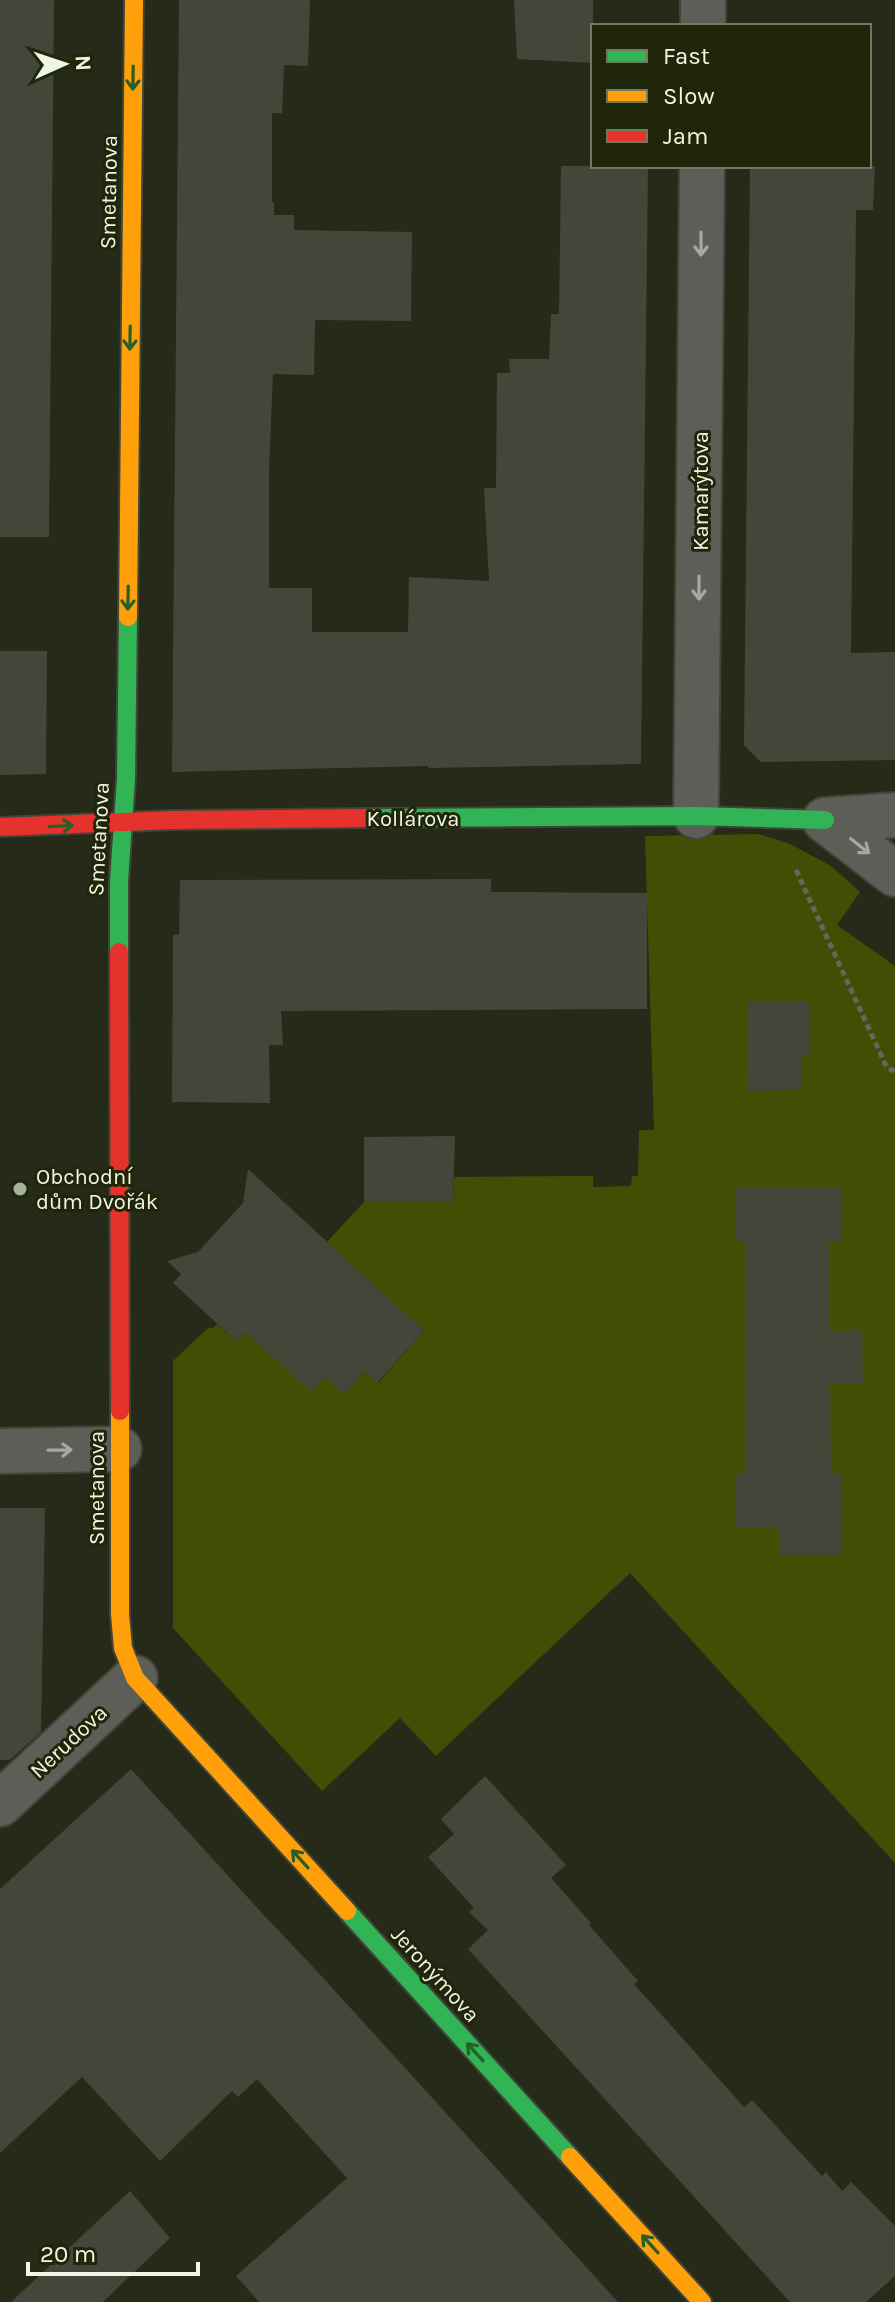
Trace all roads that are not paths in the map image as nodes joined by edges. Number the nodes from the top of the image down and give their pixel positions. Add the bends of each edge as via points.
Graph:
1 (134, 0) edge
2 (703, 0) edge
3 (703, 24) edge
4 (702, 168) edge
5 (895, 815) edge
6 (696, 816) junction
7 (825, 820) junction
8 (122, 823) junction
9 (0, 827) edge
10 (895, 874) edge
11 (119, 1449) junction
12 (0, 1451) edge
13 (135, 1678) junction
14 (0, 1804) edge
15 (702, 2302) edge

1 -> 8 street, Smetanova
2 - 3 street
4 -> 6 street, Kamarýtova
5 - 7 street, Kollárova
6 - 7 street, Kollárova
6 - 8 street, Kollárova
7 -> 10 street
9 -> 8 street, Kollárova
8 - 11 street, Smetanova
12 -> 11 street
11 - 13 street, Smetanova via 121,1625
13 - 14 street, Nerudova
15 -> 13 street, Jeronýmova

